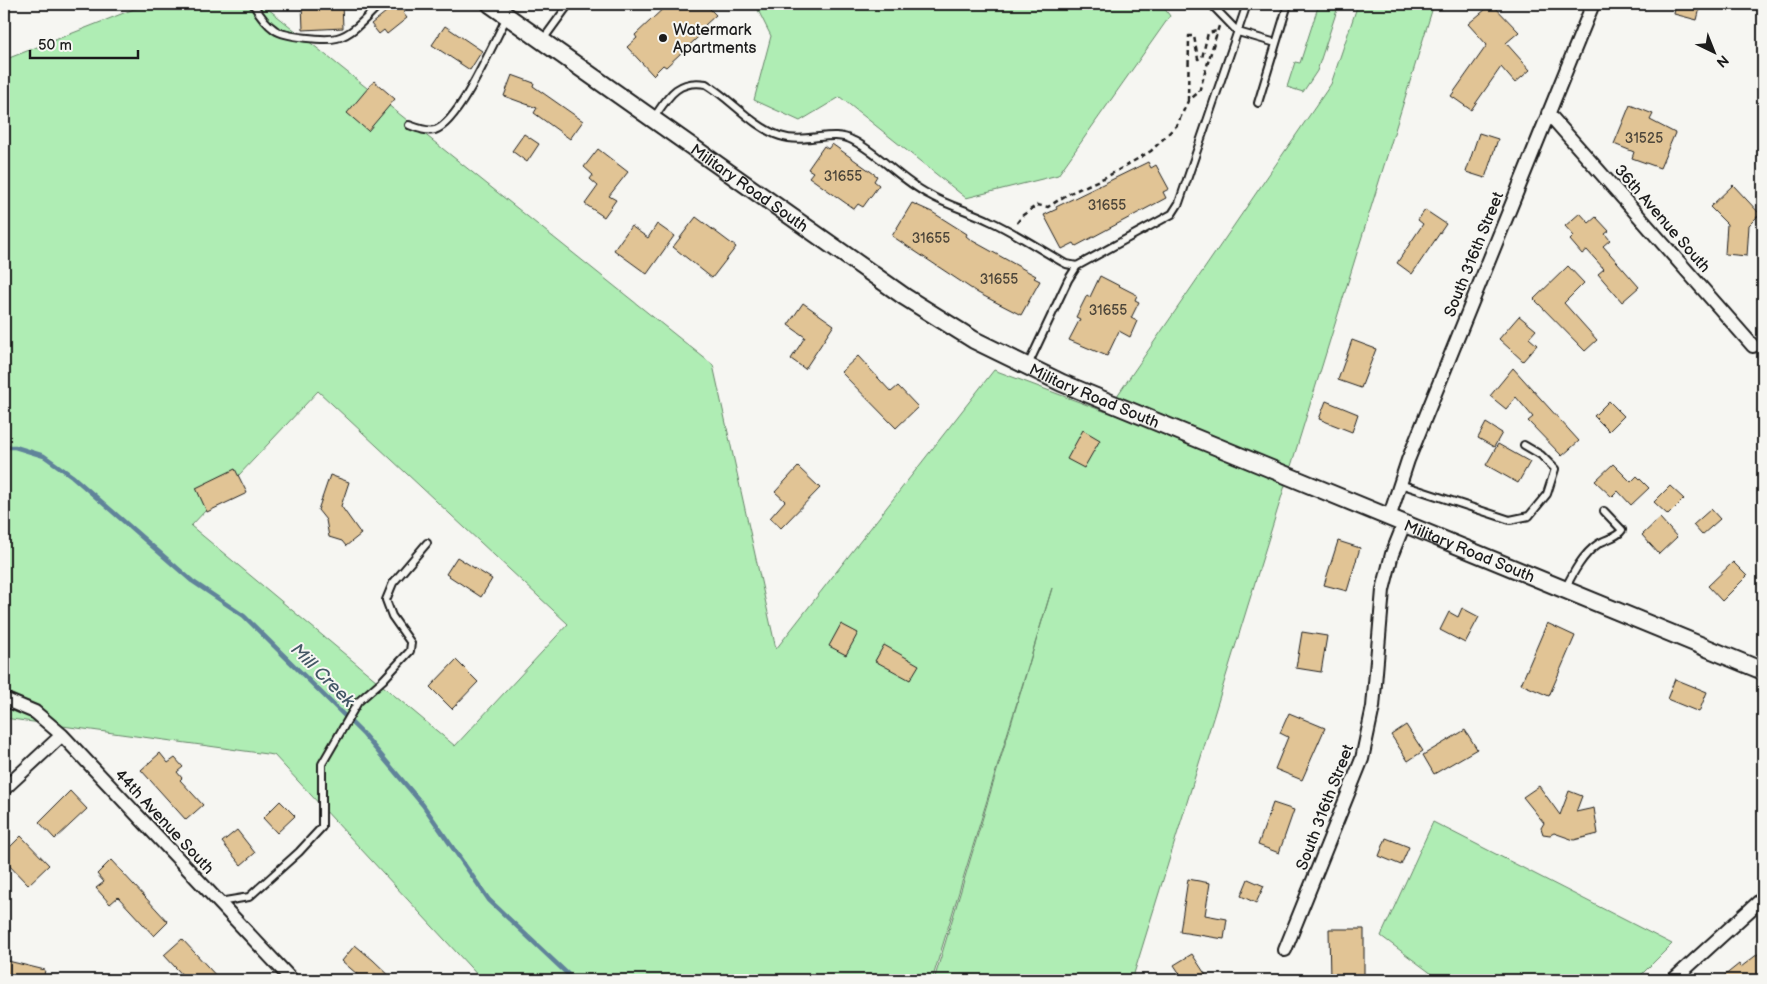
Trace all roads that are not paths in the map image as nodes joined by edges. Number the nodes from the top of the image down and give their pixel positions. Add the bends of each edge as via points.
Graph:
1 (253, 4) edge
2 (380, 4) edge
3 (490, 4) edge
4 (569, 4) edge
5 (1211, 4) edge
6 (1247, 4) edge
7 (1288, 4) edge
8 (1593, 4) edge
9 (507, 16) junction
10 (1238, 32) junction
11 (542, 41) junction
12 (1276, 43) junction
13 (1258, 103) dead end
14 (1548, 112) junction
15 (653, 119) junction
16 (409, 125) dead end
17 (1077, 266) junction
18 (1753, 346) dead end
19 (1028, 366) junction
20 (1524, 445) dead end
21 (1400, 484) junction
22 (1604, 511) dead end
23 (1396, 521) junction
24 (427, 543) dead end
25 (1564, 590) junction
26 (1763, 671) edge
27 (4, 699) edge
28 (62, 735) junction
29 (4, 789) edge
30 (1763, 898) edge
31 (218, 902) junction
32 (1285, 950) dead end
33 (292, 980) edge
34 (1673, 980) edge

1 - 2 lane via 276,32 312,38 338,38 357,26
3 - 9 main road, Military Road South
4 - 11 lane
5 - 10 lane
6 - 10 lane
7 - 12 lane
8 - 14 street, South 316th Street
9 - 11 main road, Military Road South
9 - 16 lane via 466,97 451,117 435,130
10 - 12 lane
10 - 17 lane via 1179,203 1172,214
11 - 15 main road, Military Road South
12 - 13 lane
14 - 18 street, 36th Avenue South
14 - 21 street, South 316th Street
15 - 17 lane via 682,85 706,84 779,136 810,140 844,136 926,194 990,221 1066,264
15 - 19 main road, Military Road South via 925,310 974,340
17 - 19 lane
19 - 23 main road, Military Road South
20 - 21 lane via 1554,470 1546,494 1529,516 1510,520
21 - 23 street, South 316th Street
22 - 25 lane via 1622,530 1620,534 1598,544 1573,573
23 - 25 main road, Military Road South
23 - 32 street, South 316th Street via 1383,590 1373,707 1362,758
24 - 31 lane via 393,583 386,600 392,616 411,642 410,651 358,702 322,764 322,827 249,897
25 - 26 main road, Military Road South
27 - 28 street, 44th Avenue South via 35,712
28 - 29 street
28 - 31 street, 44th Avenue South
30 - 34 street
31 - 33 street, 44th Avenue South

